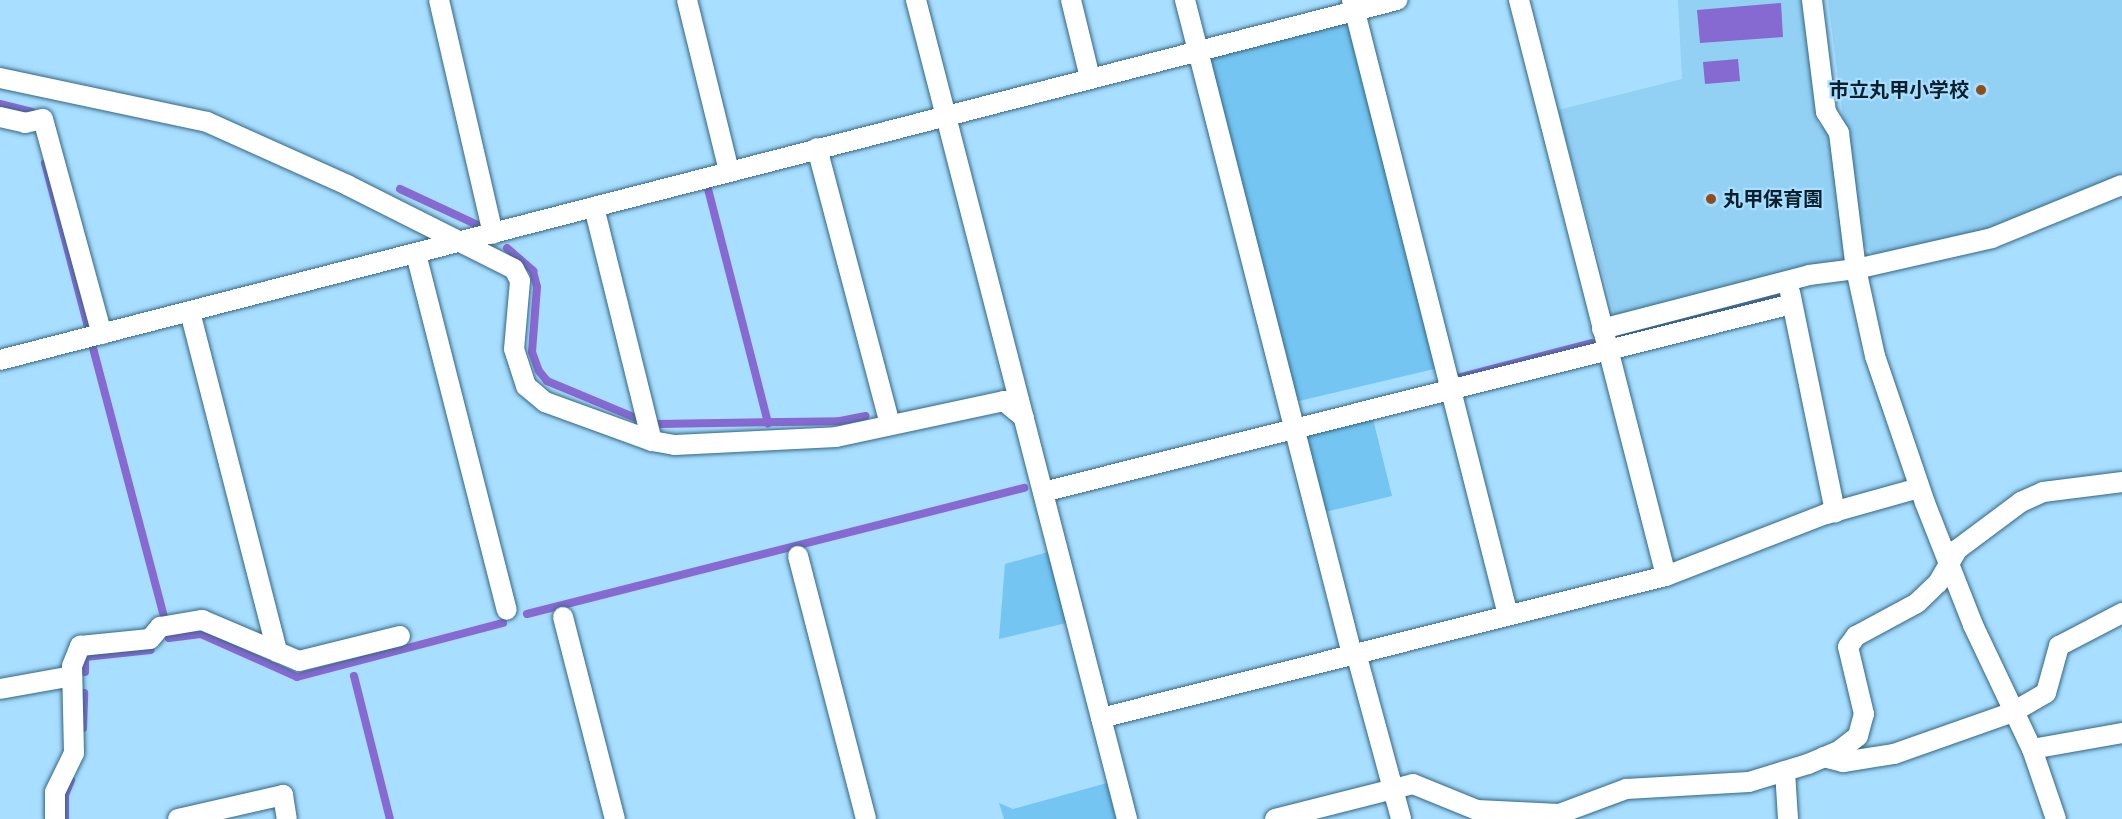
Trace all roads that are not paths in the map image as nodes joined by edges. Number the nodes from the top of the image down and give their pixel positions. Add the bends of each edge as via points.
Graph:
1 (439, 0) edge
2 (687, 0) edge
3 (916, 0) edge
4 (1071, 0) edge
5 (1185, 0) edge
6 (1396, 0) edge
7 (1519, 0) edge
8 (1812, 0) edge
9 (1354, 5) edge
10 (1198, 51) junction
11 (0, 78) edge
12 (1090, 78) junction
13 (945, 114) junction
14 (0, 117) edge
15 (817, 148) junction
16 (729, 171) junction
17 (2122, 184) edge
18 (594, 207) junction
19 (493, 234) junction
20 (464, 242) junction
21 (416, 254) junction
22 (1856, 269) junction
23 (1788, 281) junction
24 (1792, 304) junction
25 (190, 312) junction
26 (1602, 328) junction
27 (102, 334) junction
28 (1606, 351) junction
29 (0, 360) edge
30 (1451, 390) junction
31 (1024, 418) junction
32 (890, 425) junction
33 (1293, 429) junction
34 (652, 441) junction
35 (2122, 482) edge
36 (1919, 488) junction
37 (1043, 492) junction
38 (1834, 512) junction
39 (798, 556) dead end
40 (1949, 564) junction
41 (1666, 576) junction
42 (507, 610) dead end
43 (2122, 613) edge
44 (1508, 615) junction
45 (563, 617) dead end
46 (400, 636) dead end
47 (277, 652) junction
48 (1354, 654) junction
49 (72, 676) junction
50 (0, 689) edge
51 (2013, 712) junction
52 (1101, 718) junction
53 (2122, 733) edge
54 (2032, 749) junction
55 (1824, 758) junction
56 (1785, 771) junction
57 (1393, 789) junction
58 (55, 819) edge
59 (178, 819) edge
60 (287, 819) edge
61 (615, 819) edge
62 (866, 819) edge
63 (1127, 819) edge
64 (1278, 819) edge
65 (1401, 819) edge
66 (1788, 819) edge
67 (2055, 819) edge

1 - 19 street
2 - 16 street
3 - 13 street
4 - 12 street
5 - 10 street
6 - 9 street
7 - 26 street
8 - 22 street via 1826,112 1839,133
9 - 10 street
9 - 30 street
10 - 12 street
10 - 33 street
11 - 20 street via 207,122
12 - 13 street
13 - 15 street
13 - 31 street
14 - 27 street via 25,123 43,120
15 - 16 street
15 - 32 street
16 - 18 street
17 - 22 street via 1992,238
18 - 19 street
18 - 34 street
19 - 20 street
20 - 21 street
20 - 34 street via 514,268 520,280 514,349 526,386 545,402
21 - 25 street
21 - 42 street
22 - 23 street
22 - 36 street via 1875,356
23 - 24 street
23 - 26 street
24 - 28 street
24 - 38 street
25 - 27 street
25 - 47 street
26 - 28 street
27 - 29 street
28 - 30 street
28 - 41 street
30 - 33 street
30 - 44 street
31 - 32 street via 1004,401
31 - 37 street
32 - 34 street via 836,437 675,445
33 - 37 street
33 - 48 street
35 - 40 street via 2043,492 2021,502 1958,549
36 - 38 street
36 - 40 street
37 - 52 street
38 - 41 street
39 - 62 street
40 - 51 street
40 - 55 street via 1938,583 1917,603 1856,636 1848,647 1864,714 1858,736
41 - 44 street
43 - 51 street via 2059,646 2046,693
44 - 48 street
45 - 61 street
46 - 47 street via 299,661
47 - 49 street via 202,620 160,627 150,639 80,646
48 - 52 street
48 - 57 street
49 - 50 street
49 - 58 street via 74,753 55,792
51 - 54 street
51 - 55 street via 1894,754 1843,762
52 - 63 street
53 - 54 street
54 - 67 street
55 - 56 street
56 - 57 street via 1749,782 1626,789 1559,814 1540,815 1477,810 1413,784
56 - 66 street
57 - 64 street
57 - 65 street
59 - 60 street via 283,795

